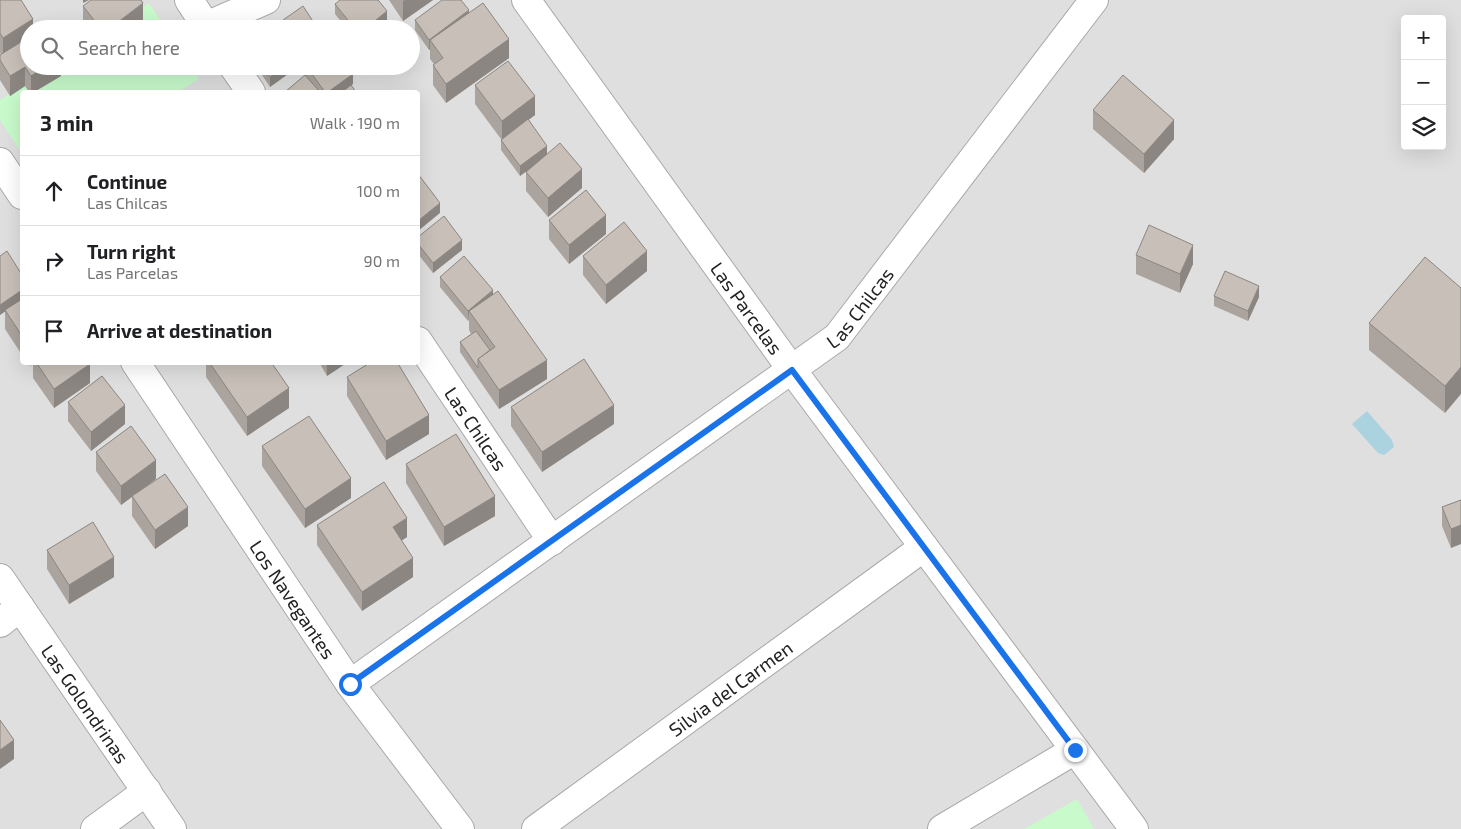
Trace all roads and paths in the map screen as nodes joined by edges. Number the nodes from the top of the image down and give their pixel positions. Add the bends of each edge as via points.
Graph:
1 (189, 0) edge
2 (266, 0) edge
3 (526, 0) edge
4 (1094, 0) edge
5 (202, 20) edge
6 (222, 20) edge
7 (239, 75) edge
8 (250, 90) edge
9 (0, 162) edge
10 (20, 192) edge
11 (420, 344) edge
12 (136, 365) edge
13 (792, 370) junction
14 (552, 541) junction
15 (924, 547) junction
16 (0, 578) edge
17 (10, 615) edge
18 (350, 684) junction
19 (1075, 750) junction
20 (147, 792) junction
21 (95, 829) edge
22 (172, 829) edge
23 (460, 829) edge
24 (536, 829) edge
25 (942, 829) edge
26 (1134, 829) edge

1 - 5 street
2 - 6 street
3 - 13 street, Las Parcelas
4 - 13 street, Las Chilcas via 837,337
7 - 8 street
9 - 10 street
11 - 14 street, Las Chilcas
12 - 18 street, Los Navegantes
13 - 14 street, Las Chilcas
13 - 15 street, Las Parcelas
14 - 18 street, Las Chilcas
15 - 19 street, Las Parcelas
15 - 24 street, Silvia del Carmen
16 - 17 street, Las Golondrinas
17 - 20 street, Las Golondrinas
18 - 23 street, Los Navegantes
19 - 25 street
19 - 26 street, Las Parcelas
20 - 21 street
20 - 22 street, Las Golondrinas

